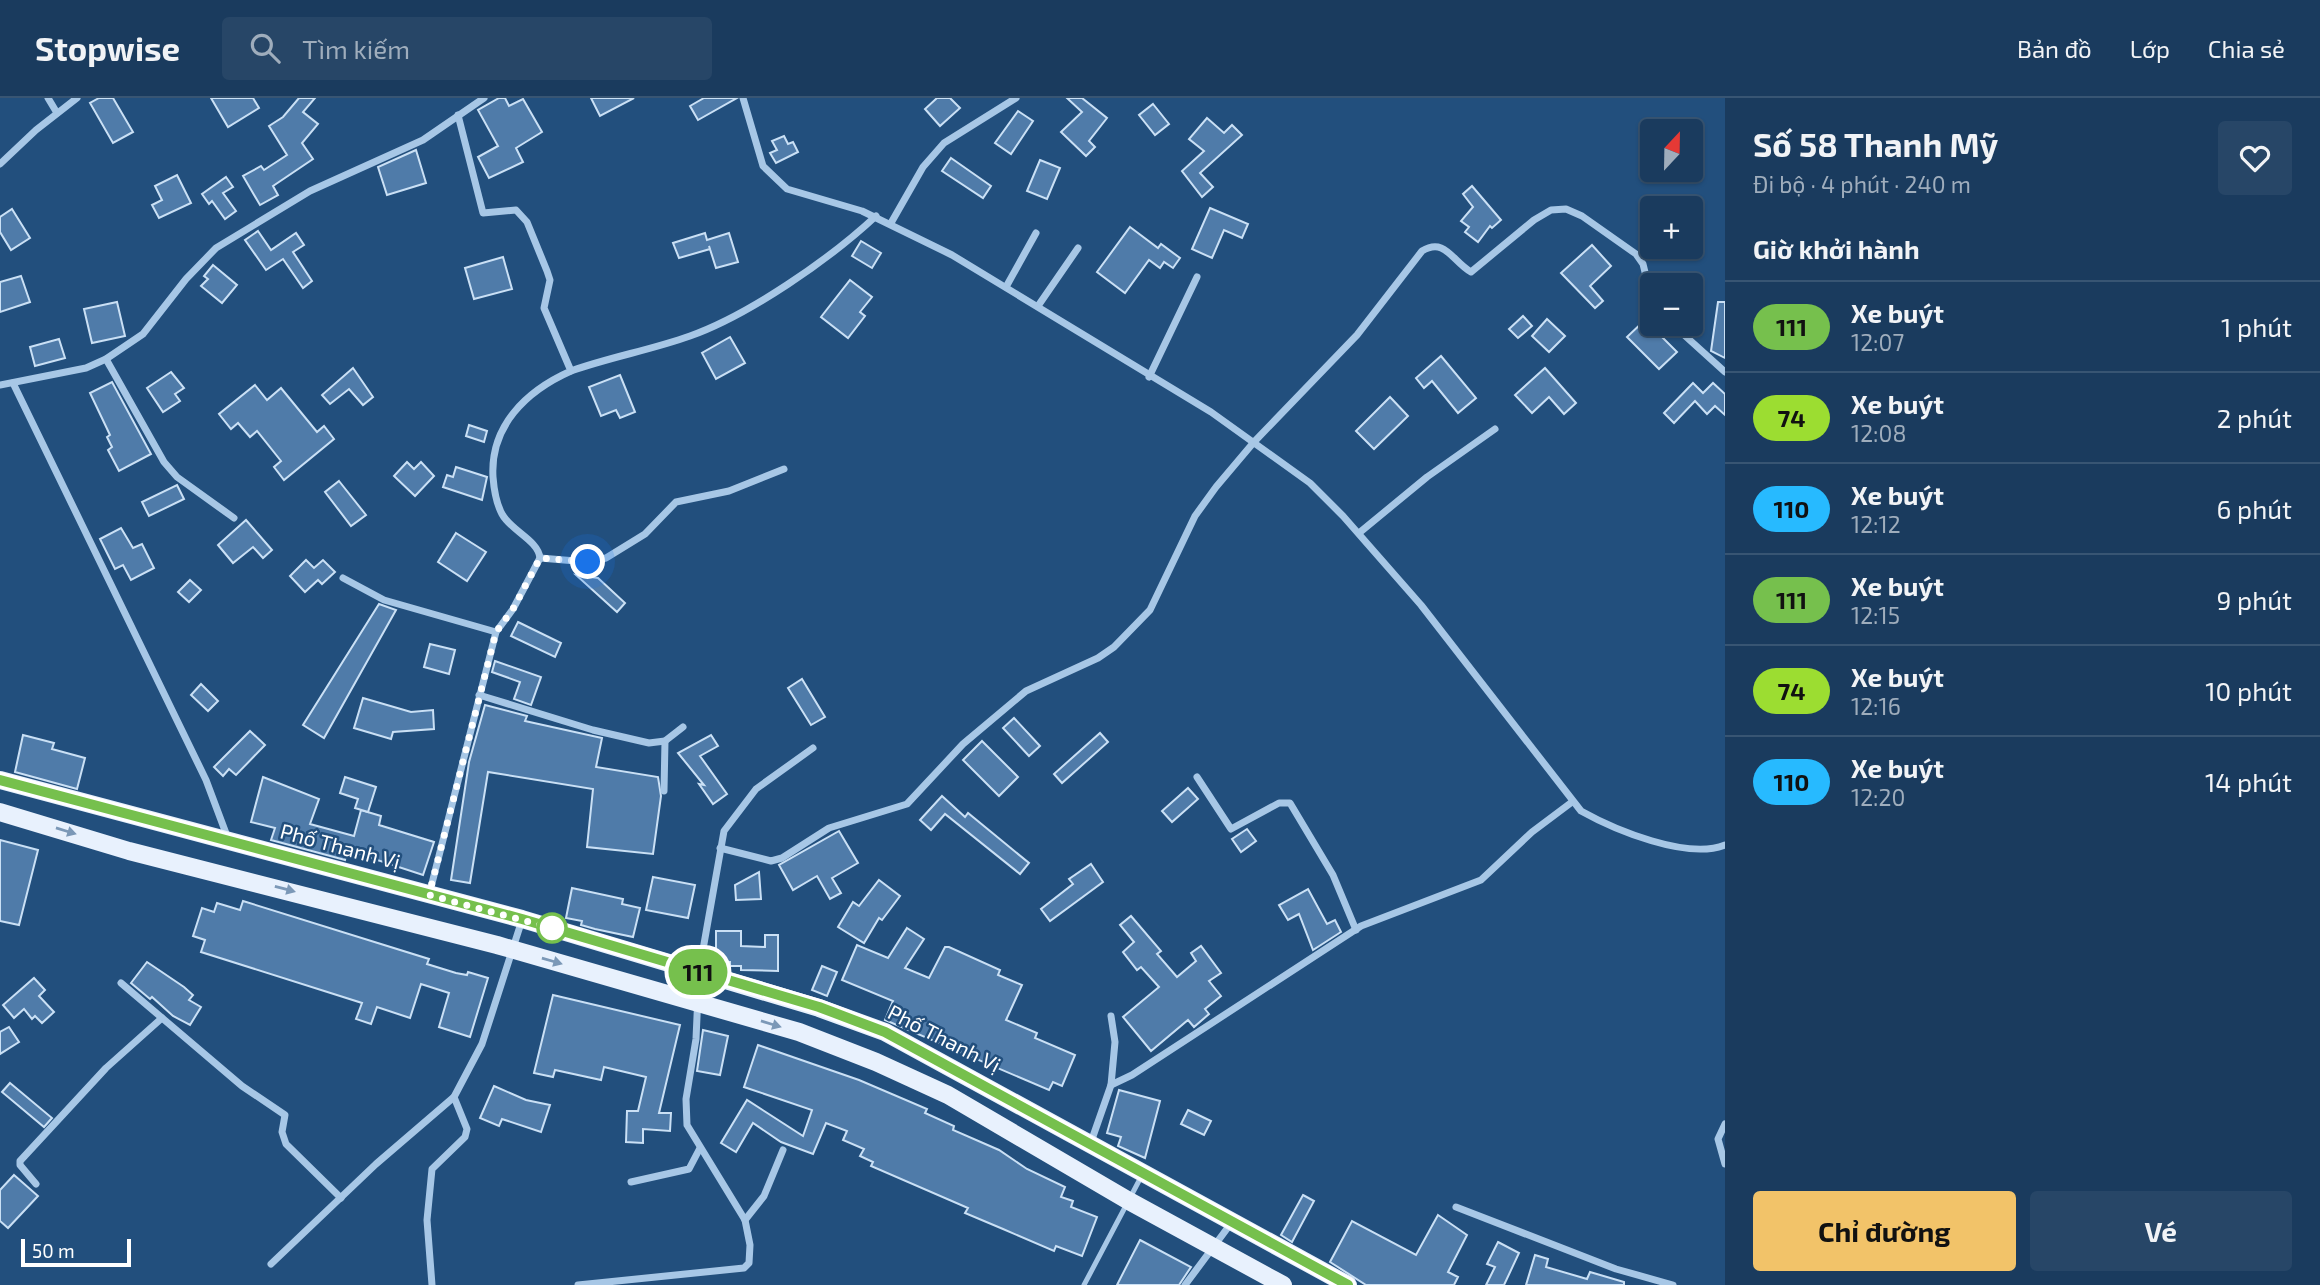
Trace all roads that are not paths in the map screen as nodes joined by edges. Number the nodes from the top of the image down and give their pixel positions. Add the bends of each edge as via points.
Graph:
1 (48, 98) edge
2 (77, 98) edge
3 (484, 98) edge
4 (743, 98) edge
5 (1016, 98) edge
6 (57, 113) junction
7 (458, 115) junction
8 (0, 164) edge
9 (876, 216) junction
10 (891, 223) junction
11 (1036, 233) dead end
12 (1077, 248) dead end
13 (1645, 273) edge
14 (1198, 277) dead end
15 (1006, 287) junction
16 (1038, 306) junction
17 (1685, 336) edge
18 (106, 359) junction
19 (571, 371) junction
20 (1725, 372) edge
21 (1149, 377) junction
22 (13, 383) junction
23 (0, 385) edge
24 (1495, 429) dead end
25 (1254, 442) junction
26 (784, 469) dead end
27 (234, 518) dead end
28 (1359, 533) junction
29 (540, 558) junction
30 (343, 578) dead end
31 (496, 632) junction
32 (479, 695) junction
33 (683, 727) dead end
34 (665, 741) junction
35 (813, 748) dead end
36 (1197, 777) dead end
37 (0, 780) edge
38 (664, 792) dead end
39 (1572, 802) junction
40 (0, 812) edge
41 (229, 840) junction
42 (1725, 845) edge
43 (720, 848) junction
44 (429, 895) junction
45 (522, 919) junction
46 (1356, 930) junction
47 (513, 950) junction
48 (699, 972) junction
49 (121, 983) dead end
50 (698, 1001) junction
51 (1111, 1016) dead end
52 (162, 1018) junction
53 (1111, 1085) junction
54 (454, 1097) junction
55 (1725, 1125) edge
56 (1091, 1142) junction
57 (700, 1148) junction
58 (783, 1150) dead end
59 (1725, 1164) edge
60 (1142, 1174) junction
61 (631, 1182) dead end
62 (36, 1184) dead end
63 (341, 1198) junction
64 (1129, 1200) junction
65 (1456, 1206) dead end
66 (745, 1220) junction
67 (1232, 1221) junction
68 (1213, 1247) junction
69 (271, 1264) dead end
70 (432, 1285) edge
71 (578, 1285) edge
72 (1084, 1285) edge
73 (1185, 1285) edge
74 (1283, 1285) edge
75 (1348, 1285) edge
76 (1673, 1285) edge

1 - 6 street
2 - 6 street
3 - 7 street
4 - 9 street via 756,150 774,178 787,189
5 - 10 street via 944,143 923,167
6 - 8 street
7 - 18 street via 423,139 310,191 216,248 142,334
7 - 19 street via 483,213 516,210 527,222 550,280 544,308
9 - 10 street
9 - 19 street via 739,315 689,337
10 - 15 street
11 - 15 street
12 - 16 street
13 - 25 street via 1636,254 1566,209 1551,210 1534,220 1471,272 1444,247 1431,245 1336,358
14 - 21 street
15 - 16 street
16 - 21 street
17 - 20 street
18 - 22 street via 86,368
18 - 27 street via 164,462 177,477
19 - 29 street via 514,411 493,456 495,491 503,516 538,549
21 - 25 street
22 - 23 street
22 - 41 street via 206,780
24 - 28 street
25 - 28 street via 1310,483
25 - 43 street via 1195,516 1160,592 1137,626 1098,658 1026,691 963,744 907,804 829,828 771,861
26 - 29 street via 729,491 676,502 645,534 606,558 588,562
28 - 39 street via 1421,605
29 - 31 street
30 - 31 street via 384,600
31 - 32 street
32 - 34 street via 593,730 649,743
32 - 44 street
33 - 34 street
34 - 38 street
35 - 43 street via 756,789 731,818
36 - 46 street via 1231,829 1279,803 1290,803 1333,875
37 - 41 main road, Phố Thanh Vị
39 - 42 street via 1600,822 1666,844 1703,851
39 - 46 street via 1473,885 1380,917
40 -> 47 main road via 129,851
41 - 44 main road, Phố Thanh Vị
43 - 48 street
44 - 45 main road, Phố Thanh Vị
45 - 47 street
45 - 48 main road, Phố Thanh Vị
46 - 53 street via 1132,1076
47 -> 50 main road
47 - 54 street via 482,1044
48 - 50 street
48 - 56 main road, Phố Thanh Vị via 819,1007 885,1032
49 - 52 street
50 - 57 street via 686,1099 687,1125
50 -> 64 main road via 799,1032 948,1095
51 - 53 street via 1115,1042
52 - 62 street via 106,1068 20,1161
52 - 63 street via 242,1086 285,1115 282,1132 286,1144
53 - 56 street
54 - 63 street
54 - 70 street via 467,1129 465,1137 432,1169 427,1220
55 - 59 street via 1718,1139
56 - 60 main road, Phố Thanh Vị
57 - 61 street via 689,1170
57 - 66 street
58 - 66 street via 764,1196
60 - 64 lane
60 - 67 main road, Phố Thanh Vị
63 - 69 street
64 - 68 main road
64 - 72 lane
65 - 76 street via 1616,1269
66 - 71 street via 750,1245 749,1263 744,1268
67 - 68 street
67 - 75 main road, Phố Thanh Vị
68 - 73 street
68 - 74 main road

